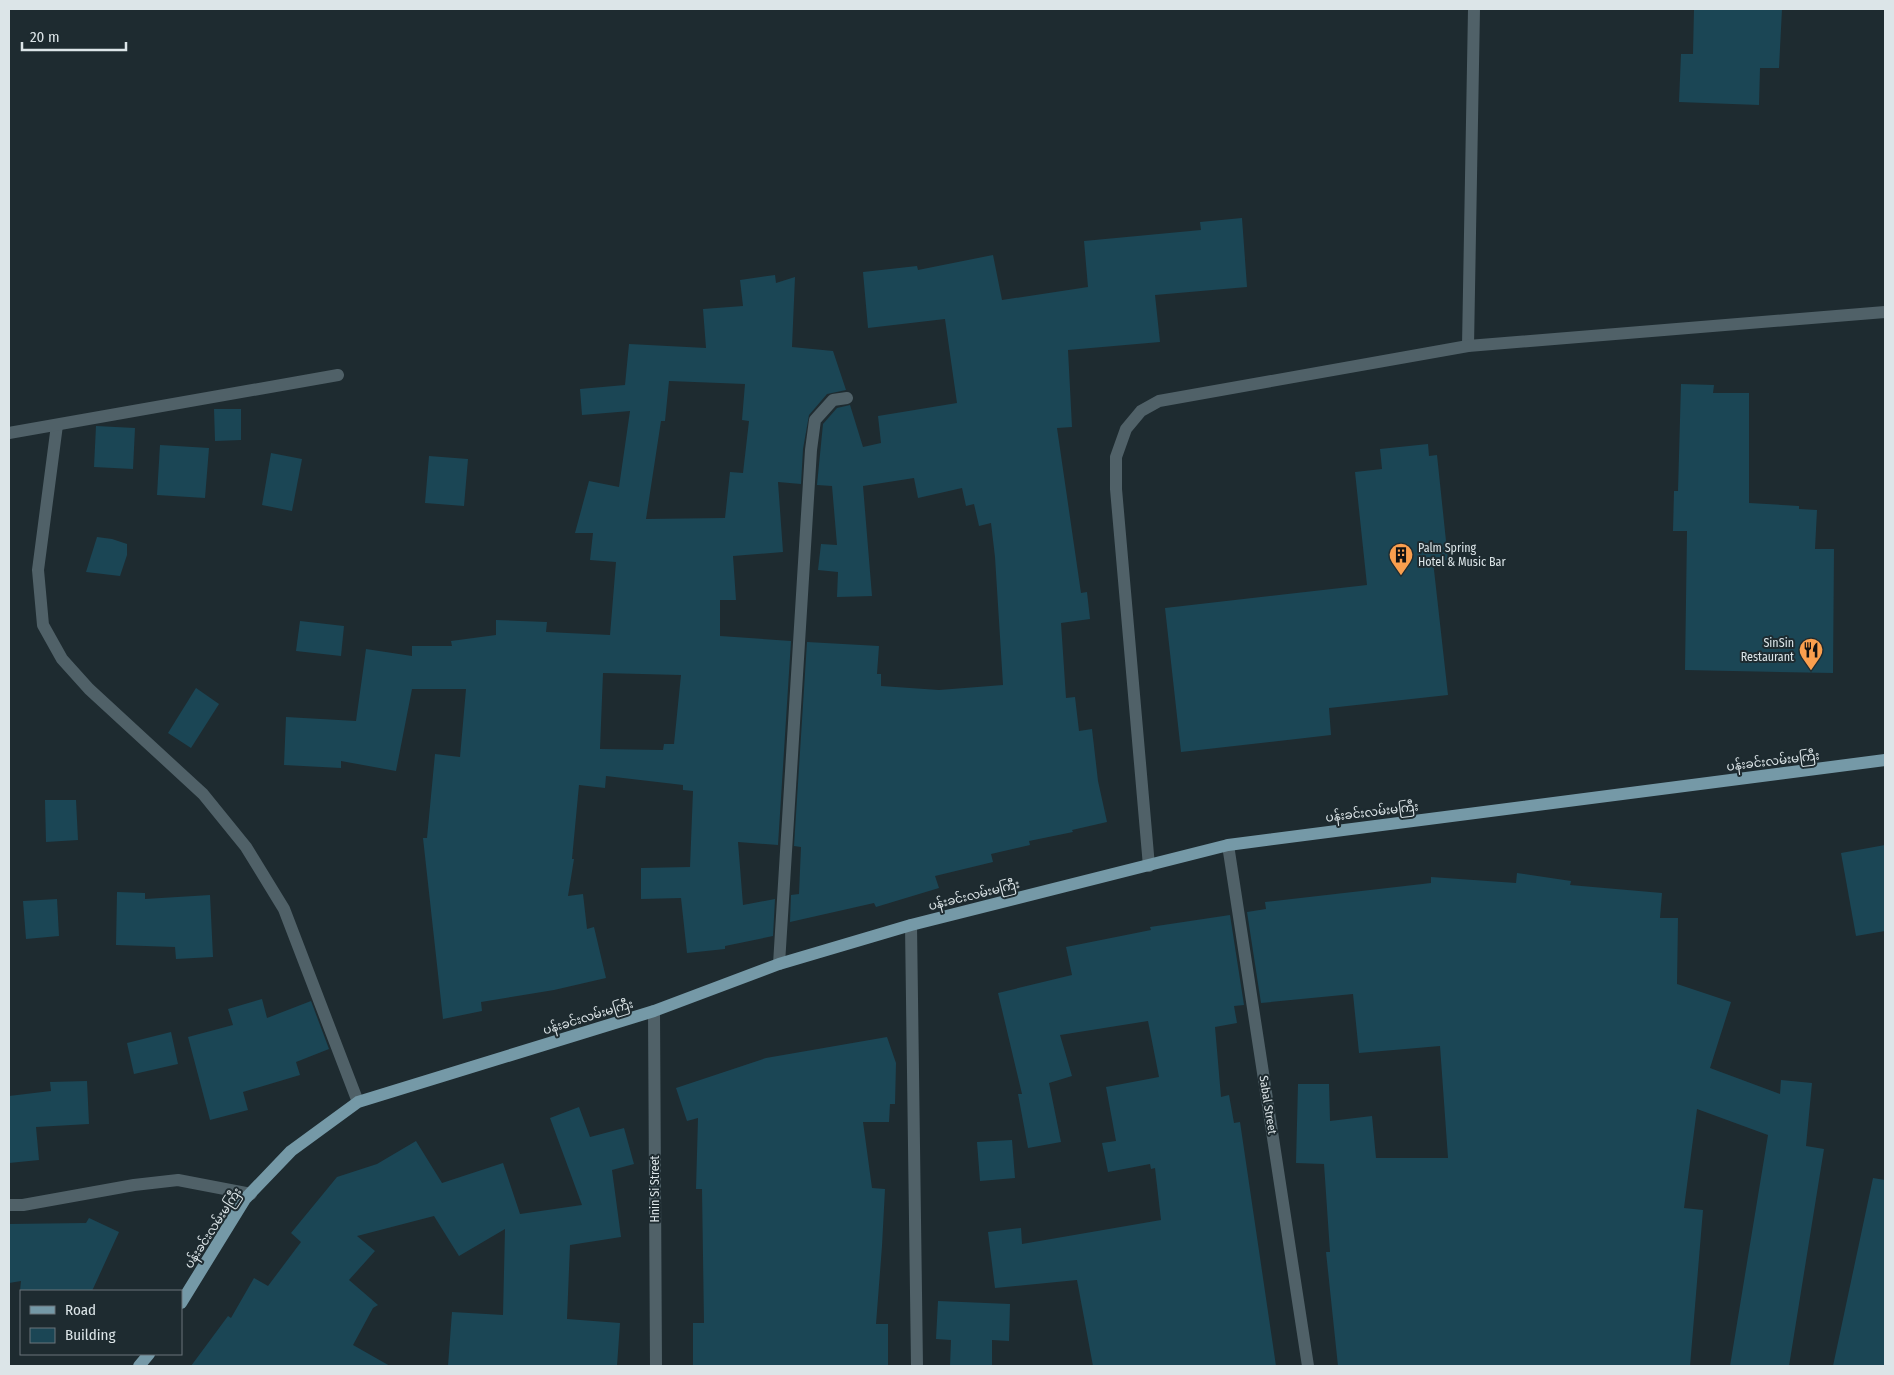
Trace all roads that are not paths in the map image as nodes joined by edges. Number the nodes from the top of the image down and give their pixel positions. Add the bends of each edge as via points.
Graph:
1 (1474, 9) edge
2 (1885, 312) edge
3 (1468, 346) junction
4 (338, 375) dead end
5 (847, 398) dead end
6 (57, 425) junction
7 (9, 433) edge
8 (1885, 760) edge
9 (1228, 844) junction
10 (1148, 866) junction
11 (911, 925) junction
12 (778, 964) junction
13 (654, 1011) junction
14 (358, 1102) junction
15 (251, 1194) junction
16 (9, 1205) edge
17 (182, 1301) edge
18 (147, 1355) edge
19 (139, 1366) edge
20 (656, 1366) edge
21 (917, 1366) edge
22 (1308, 1366) edge

1 - 3 street
2 - 3 street
3 - 10 street via 1159,401 1141,411 1126,429 1116,458 1116,489
4 - 6 street
5 - 12 street via 832,400 815,420 811,450
6 - 7 street
6 - 14 street via 38,570 43,625 62,659 88,690 203,794 246,847 284,909
8 - 9 main road, ပန်းခင်းလမ်းမကြီး
9 - 10 main road, ပန်းခင်းလမ်းမကြီး
9 - 22 street, Sabal Street
10 - 11 main road, ပန်းခင်းလမ်းမကြီး
11 - 12 main road, ပန်းခင်းလမ်းမကြီး
11 - 21 street
12 - 13 main road, ပန်းခင်းလမ်းမကြီး
13 - 14 main road, ပန်းခင်းလမ်းမကြီး
13 - 20 street, Hnin Si Street
14 - 15 main road, ပန်းခင်းလမ်းမကြီး via 291,1151
15 - 16 street via 178,1180
15 - 17 main road, ပန်းခင်းလမ်းမကြီး
18 - 19 main road

